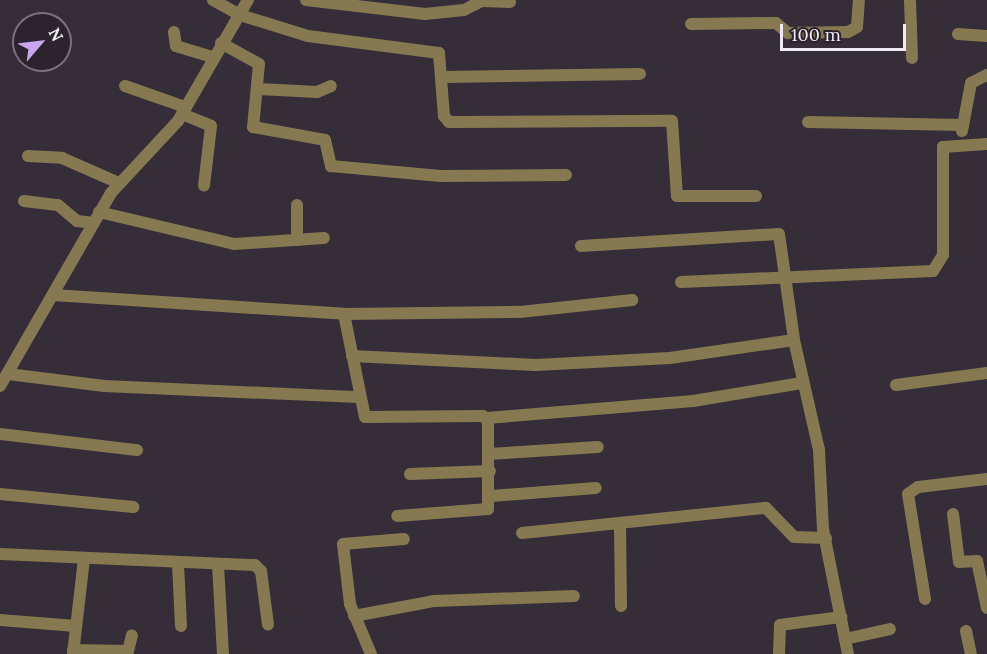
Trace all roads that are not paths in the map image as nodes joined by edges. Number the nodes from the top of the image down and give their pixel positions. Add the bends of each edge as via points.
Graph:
1 (213, 0) edge
2 (248, 0) edge
3 (306, 0) edge
4 (859, 0) edge
5 (910, 0) edge
6 (510, 2) dead end
7 (240, 15) junction
8 (691, 24) dead end
9 (174, 32) dead end
10 (958, 34) dead end
11 (987, 36) edge
12 (221, 43) junction
13 (212, 57) junction
14 (912, 58) dead end
15 (640, 74) dead end
16 (987, 75) edge
17 (444, 77) junction
18 (125, 86) dead end
19 (331, 86) dead end
20 (259, 89) junction
21 (184, 111) junction
22 (808, 122) dead end
23 (963, 125) junction
24 (960, 143) junction
25 (987, 144) edge
26 (28, 156) dead end
27 (566, 175) dead end
28 (118, 183) junction
29 (204, 186) dead end
30 (756, 196) dead end
31 (24, 201) dead end
32 (297, 205) dead end
33 (96, 217) junction
34 (324, 238) dead end
35 (297, 240) junction
36 (581, 246) dead end
37 (784, 274) junction
38 (681, 282) dead end
39 (53, 296) junction
40 (632, 300) dead end
41 (344, 314) junction
42 (794, 340) junction
43 (352, 356) junction
44 (987, 373) edge
45 (8, 374) junction
46 (802, 383) junction
47 (896, 385) dead end
48 (0, 386) edge
49 (359, 397) junction
50 (487, 418) junction
51 (0, 434) edge
52 (598, 447) dead end
53 (137, 450) dead end
54 (489, 454) junction
55 (490, 471) junction
56 (410, 474) dead end
57 (987, 479) edge
58 (596, 488) dead end
59 (0, 494) edge
60 (490, 496) junction
61 (133, 507) dead end
62 (953, 514) dead end
63 (397, 516) dead end
64 (620, 525) junction
65 (522, 533) dead end
66 (826, 538) junction
67 (404, 539) dead end
68 (0, 554) edge
69 (84, 559) junction
70 (178, 563) junction
71 (218, 565) junction
72 (574, 596) dead end
73 (925, 599) dead end
74 (621, 606) dead end
75 (987, 609) edge
76 (354, 616) junction
77 (841, 617) junction
78 (0, 620) edge
79 (268, 625) dead end
80 (75, 626) junction
81 (181, 626) dead end
82 (890, 629) dead end
83 (966, 631) dead end
84 (132, 635) dead end
85 (845, 639) junction
86 (73, 652) edge
87 (223, 654) edge
88 (371, 654) edge
89 (779, 654) edge
90 (848, 654) edge
91 (971, 654) edge

1 - 7 street
2 - 7 street
3 - 6 street via 425,14 464,10 482,1
4 - 8 street via 857,27 849,32 788,33 776,23
5 - 14 street
7 - 12 street
7 - 17 street via 308,36 436,52 443,58
9 - 13 street via 176,46
10 - 11 street
12 - 13 street
12 - 20 street via 258,61
13 - 21 street
15 - 17 street
16 - 23 street via 971,83
17 - 30 street via 444,116 449,122 669,120 676,126 677,196
18 - 21 street
19 - 20 street via 317,92
20 - 27 street via 252,122 256,129 325,140 332,166 441,176
21 - 28 street
21 - 29 street via 211,127
22 - 23 street
23 - 24 street
24 - 25 street
24 - 37 street via 947,144 942,150 943,255 937,269
26 - 28 street via 62,158
28 - 33 street
31 - 33 street via 58,205 77,221
32 - 35 street
33 - 35 street via 234,244
33 - 39 street
34 - 35 street
36 - 37 street via 773,232 781,237
37 - 38 street
37 - 42 street
39 - 41 street
39 - 45 street
40 - 41 street via 520,312
41 - 43 street
42 - 43 street via 670,358 536,365
42 - 46 street
43 - 49 street
44 - 47 street
45 - 48 street
45 - 49 street via 104,386
46 - 50 street via 716,398
46 - 66 street via 819,450
49 - 50 street via 369,418
50 - 54 street
51 - 53 street via 76,447
52 - 54 street
54 - 55 street
55 - 56 street
55 - 60 street
57 - 73 street via 918,488 908,494
58 - 60 street
59 - 61 street
60 - 63 street via 486,510
62 - 75 street via 959,562 978,562
64 - 65 street
64 - 66 street via 766,508 794,537
64 - 74 street
66 - 77 street
67 - 76 street via 343,544
68 - 69 street
69 - 70 street
69 - 80 street
70 - 71 street
70 - 81 street
71 - 79 street via 260,567
71 - 87 street
72 - 76 street via 434,601
76 - 88 street
77 - 85 street
77 - 89 street via 780,625
78 - 80 street
80 - 86 street
82 - 85 street
83 - 91 street
84 - 86 street via 128,651
85 - 90 street

